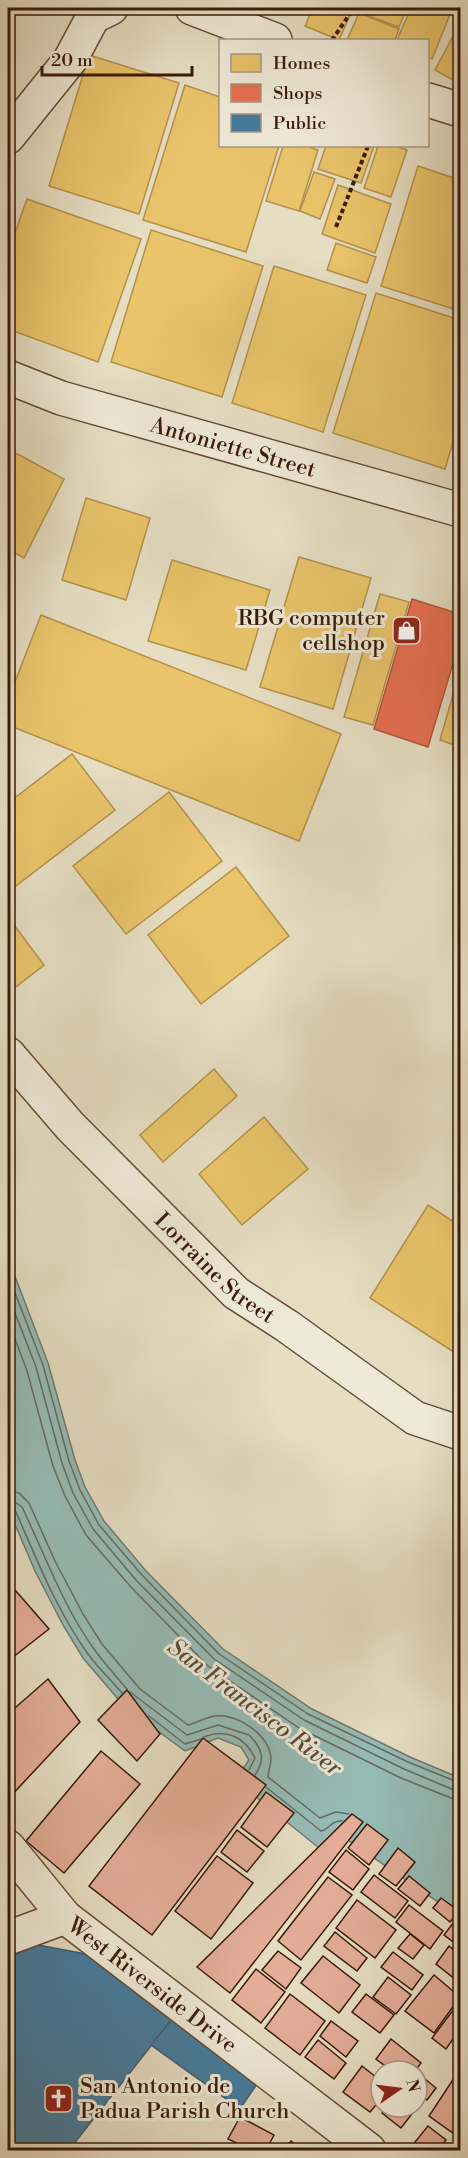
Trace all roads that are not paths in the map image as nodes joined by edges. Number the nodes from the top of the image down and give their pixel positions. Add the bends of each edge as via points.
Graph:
1 (192, 8) edge
2 (99, 11) edge
3 (272, 39) edge
4 (429, 100) edge
5 (460, 111) edge
6 (8, 137) edge
7 (8, 377) edge
8 (460, 510) edge
9 (8, 1054) edge
10 (460, 1432) edge
11 (8, 1847) edge
12 (65, 1917) junction
13 (8, 1938) edge
14 (369, 2151) edge

1 - 3 street
2 - 6 street via 70,60
4 - 5 street
7 - 8 street, Antoniette Street via 61,399
9 - 10 street, Lorraine Street via 70,1126 236,1293 415,1418
11 - 12 street, West Riverside Drive
12 - 13 street
12 - 14 street, West Riverside Drive

